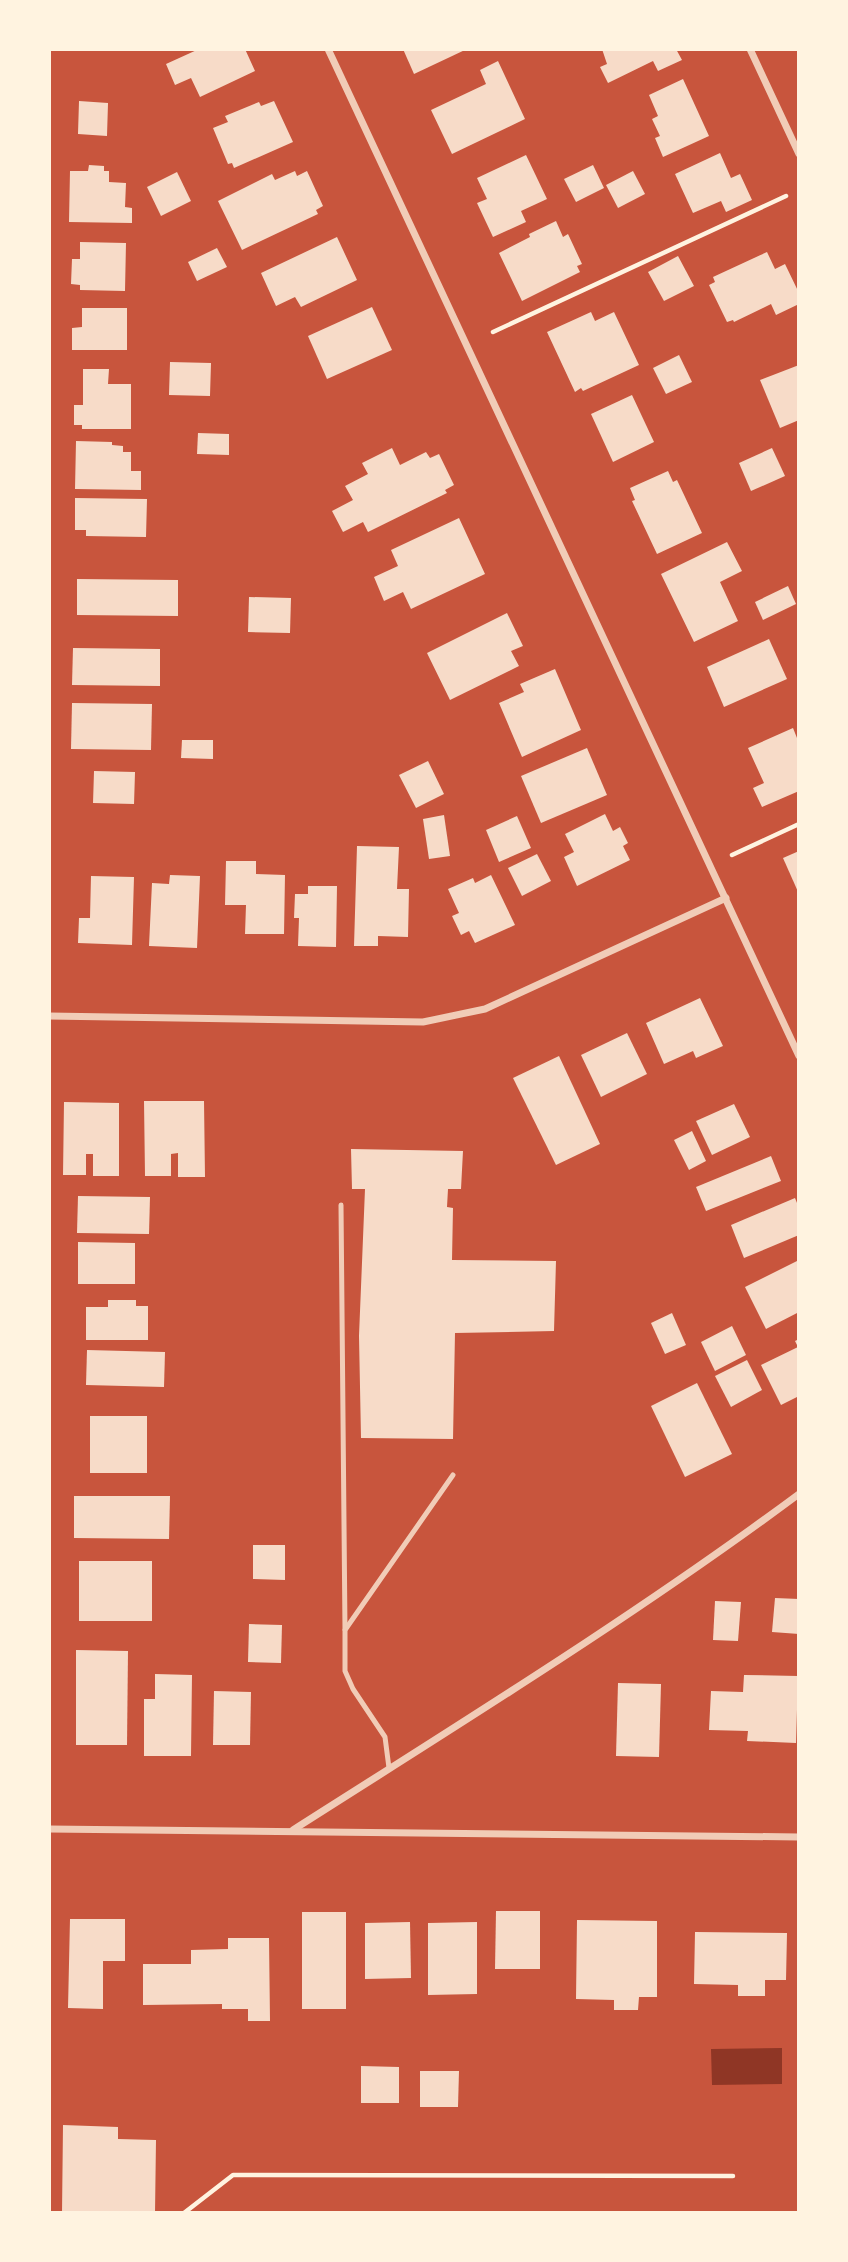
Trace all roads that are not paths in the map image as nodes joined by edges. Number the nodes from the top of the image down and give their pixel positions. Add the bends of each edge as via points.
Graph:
1 (328, 49) edge
2 (750, 49) edge
3 (799, 154) edge
4 (726, 898) junction
5 (49, 1016) edge
6 (799, 1056) edge
7 (341, 1205) dead end
8 (453, 1475) dead end
9 (799, 1494) edge
10 (345, 1630) junction
11 (389, 1768) junction
12 (49, 1829) edge
13 (292, 1830) junction
14 (799, 1837) edge

1 - 4 street
2 - 3 street
4 - 5 street via 485,1009 423,1022
4 - 6 street
7 - 10 lane
8 - 10 lane
9 - 11 street via 631,1614
10 - 11 lane via 345,1671 385,1737
11 - 13 street
12 - 13 street
13 - 14 street

